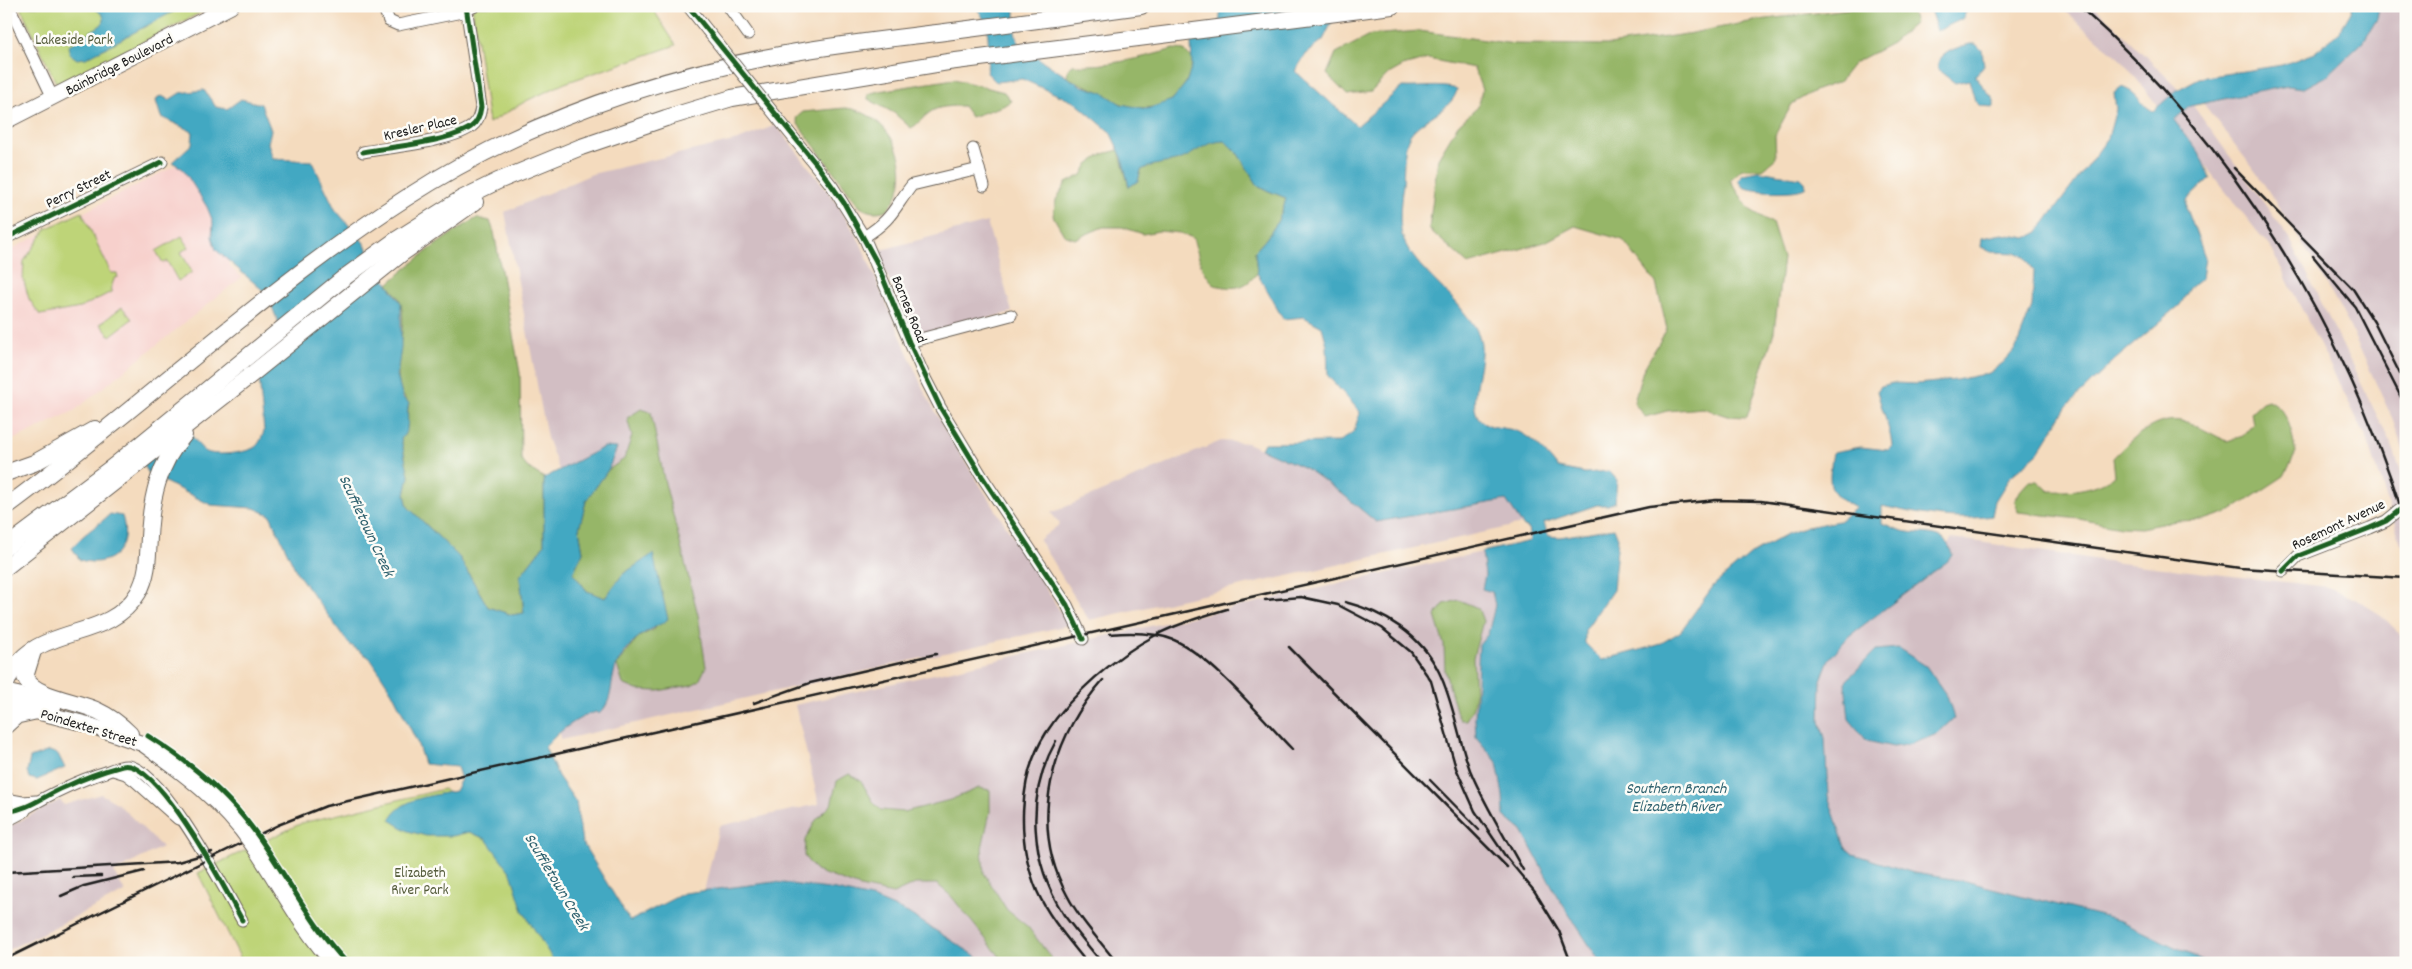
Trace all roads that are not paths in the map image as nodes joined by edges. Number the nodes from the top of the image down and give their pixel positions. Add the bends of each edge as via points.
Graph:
1 (231, 6) edge
2 (383, 6) edge
3 (688, 6) edge
4 (728, 6) edge
5 (1141, 6) edge
6 (1392, 6) edge
7 (8, 7) edge
8 (469, 8) edge
9 (748, 34) dead end
10 (53, 98) junction
11 (6, 121) edge
12 (973, 149) dead end
13 (363, 152) dead end
14 (162, 162) dead end
15 (979, 169) junction
16 (984, 186) dead end
17 (864, 237) junction
18 (6, 238) edge
19 (1011, 315) dead end
20 (909, 342) junction
21 (205, 403) junction
22 (132, 409) junction
23 (118, 470) junction
24 (6, 473) edge
25 (2406, 505) edge
26 (6, 507) edge
27 (6, 547) edge
28 (6, 567) edge
29 (2283, 571) dead end
30 (1083, 639) dead end
31 (33, 652) junction
32 (6, 684) edge
33 (6, 692) edge
34 (6, 704) edge
35 (39, 711) junction
36 (6, 726) edge
37 (130, 734) junction
38 (143, 744) junction
39 (6, 798) edge
40 (38, 801) junction
41 (23, 810) junction
42 (6, 812) edge
43 (6, 819) edge
44 (242, 920) dead end
45 (334, 963) edge

1 - 10 main road, Bainbridge Boulevard
2 - 8 street via 392,23 406,24
3 - 17 street, Barnes Road, bridge via 832,186
4 - 9 street
5 - 22 highway via 775,56 631,92 551,122 424,187 379,216 320,257
6 - 21 highway via 948,62 732,98 594,143 461,199 399,247 345,276 243,372
7 - 10 street
8 - 13 street, Kresler Place via 481,107 478,119 472,127 445,136
10 - 11 main road, Bainbridge Boulevard
12 - 15 street
14 - 18 street, Perry Street
15 - 16 street
15 - 17 street via 912,185 894,214
17 - 20 street, Barnes Road
19 - 20 street
20 - 30 street, Barnes Road via 940,408 1067,605
21 - 23 highway
21 - 31 highway via 172,448 159,476 154,494 149,553 138,593 114,617 96,627 55,637
22 - 24 highway via 34,464
22 - 26 highway
23 - 27 highway
23 - 28 highway
25 - 29 street, Rosemont Avenue via 2386,521 2298,556
31 - 32 highway via 21,659
31 - 37 highway via 25,677 33,688 97,710 117,721
33 - 37 main road, Poindexter Street via 75,707
34 - 35 main road, Poindexter Street
35 - 36 main road via 17,716
35 - 38 main road, Poindexter Street
37 - 38 main road, Poindexter Street
38 - 45 main road, bridge via 198,784 235,821
39 - 40 street
40 - 41 street
40 - 44 street via 63,787 113,770 126,774 184,824
41 - 42 street
41 - 43 main road

